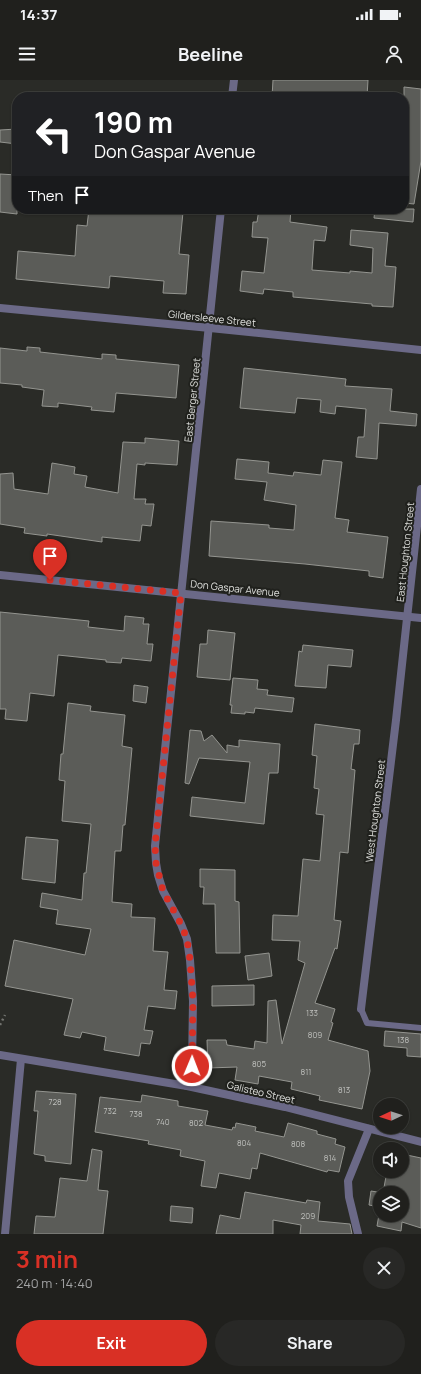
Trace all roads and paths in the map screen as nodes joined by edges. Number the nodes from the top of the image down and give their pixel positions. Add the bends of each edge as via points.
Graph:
1 (234, 80) edge
2 (233, 92) edge
3 (221, 214) edge
4 (0, 308) edge
5 (210, 328) junction
6 (421, 350) edge
7 (421, 489) edge
8 (0, 575) edge
9 (181, 593) junction
10 (408, 616) junction
11 (421, 618) edge
12 (361, 1009) joint
13 (5, 1015) dead end
14 (0, 1025) edge
15 (421, 1028) edge
16 (0, 1055) edge
17 (21, 1059) junction
18 (186, 1086) junction
19 (369, 1129) junction
20 (421, 1142) edge
21 (5, 1234) edge
22 (358, 1234) edge

1 - 2 street
3 - 5 street, East Berger Street
4 - 5 street, Gildersleeve Street
5 - 6 street, Gildersleeve Street
5 - 9 street, East Berger Street
7 - 10 street, East Houghton Street
8 - 9 street, Don Gaspar Avenue
9 - 10 street, Don Gaspar Avenue
9 - 18 street, East Berger Street via 155,846 158,876 184,931 190,960 193,1001 192,1066
10 - 11 street, Don Gaspar Avenue
10 - 12 street, West Houghton Street
12 - 15 lane via 367,1023
13 - 14 path
16 - 17 street, Galisteo Street
17 - 18 street, Galisteo Street
17 - 21 street
18 - 19 street, Galisteo Street via 285,1107
19 - 20 street, Galisteo Street
19 - 22 street via 348,1181

